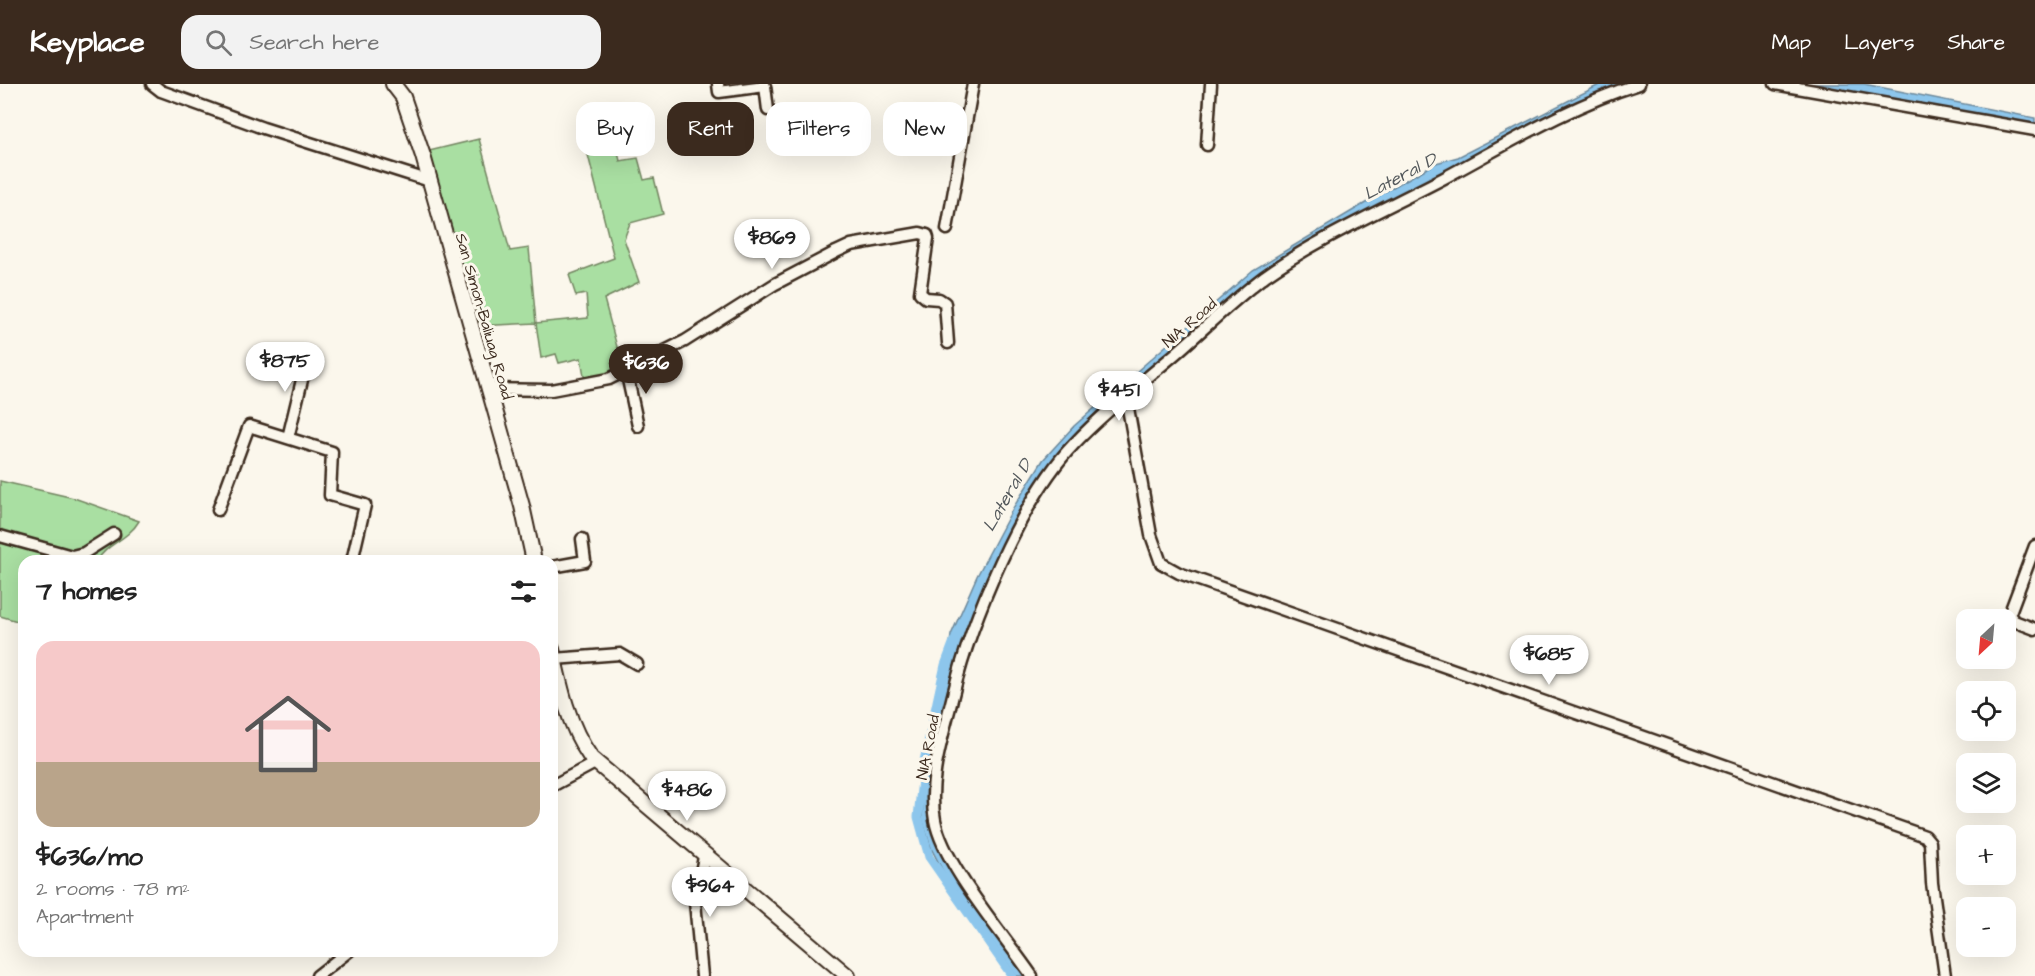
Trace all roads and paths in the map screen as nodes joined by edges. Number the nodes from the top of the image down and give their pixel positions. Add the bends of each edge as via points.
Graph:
1 (152, 84) edge
2 (393, 84) edge
3 (718, 84) edge
4 (973, 84) edge
5 (1210, 84) edge
6 (1639, 84) edge
7 (1775, 84) edge
8 (767, 102) edge
9 (2035, 130) edge
10 (1207, 145) dead end
11 (430, 181) junction
12 (947, 229) dead end
13 (948, 344) dead end
14 (308, 355) dead end
15 (626, 370) junction
16 (489, 389) junction
17 (1126, 397) junction
18 (638, 426) dead end
19 (288, 438) junction
20 (218, 510) dead end
21 (114, 534) dead end
22 (0, 536) edge
23 (582, 540) dead end
24 (2035, 546) edge
25 (68, 555) edge
26 (76, 555) edge
27 (353, 555) edge
28 (533, 555) edge
29 (558, 566) edge
30 (2035, 629) edge
31 (558, 654) edge
32 (638, 664) dead end
33 (558, 674) edge
34 (595, 763) junction
35 (558, 783) edge
36 (704, 857) junction
37 (341, 957) edge
38 (317, 976) edge
39 (702, 976) edge
40 (848, 976) edge
41 (1032, 976) edge
42 (1944, 976) edge

1 - 11 street via 161,91 262,128
2 - 11 main road, San Simon-Baliuag Road via 403,97
3 - 8 street via 719,92 765,86
4 - 12 street
5 - 10 street
6 - 17 street, NIA Road via 1589,103 1288,262 1264,277
7 - 9 street
11 - 16 main road, San Simon-Baliuag Road
13 - 15 street via 945,303 920,293 928,238 920,233 850,245 775,284 685,341
14 - 19 street
15 - 16 street via 609,379 559,389
15 - 18 street
16 - 28 main road, San Simon-Baliuag Road
17 - 41 street, NIA Road via 1071,446 1027,511 969,636 937,765 933,809 940,839
17 - 42 street via 1151,535 1161,563 1179,573 1925,836 1930,842
19 - 20 street via 249,426
19 - 27 street via 332,452 330,495 365,505
21 - 26 street
22 - 25 street
23 - 29 street via 585,561
24 - 30 street via 2009,615
31 - 32 street via 620,654
33 - 34 main road via 569,718
34 - 35 street
34 - 36 main road
36 - 39 street via 695,902
36 - 40 main road
37 - 38 street

